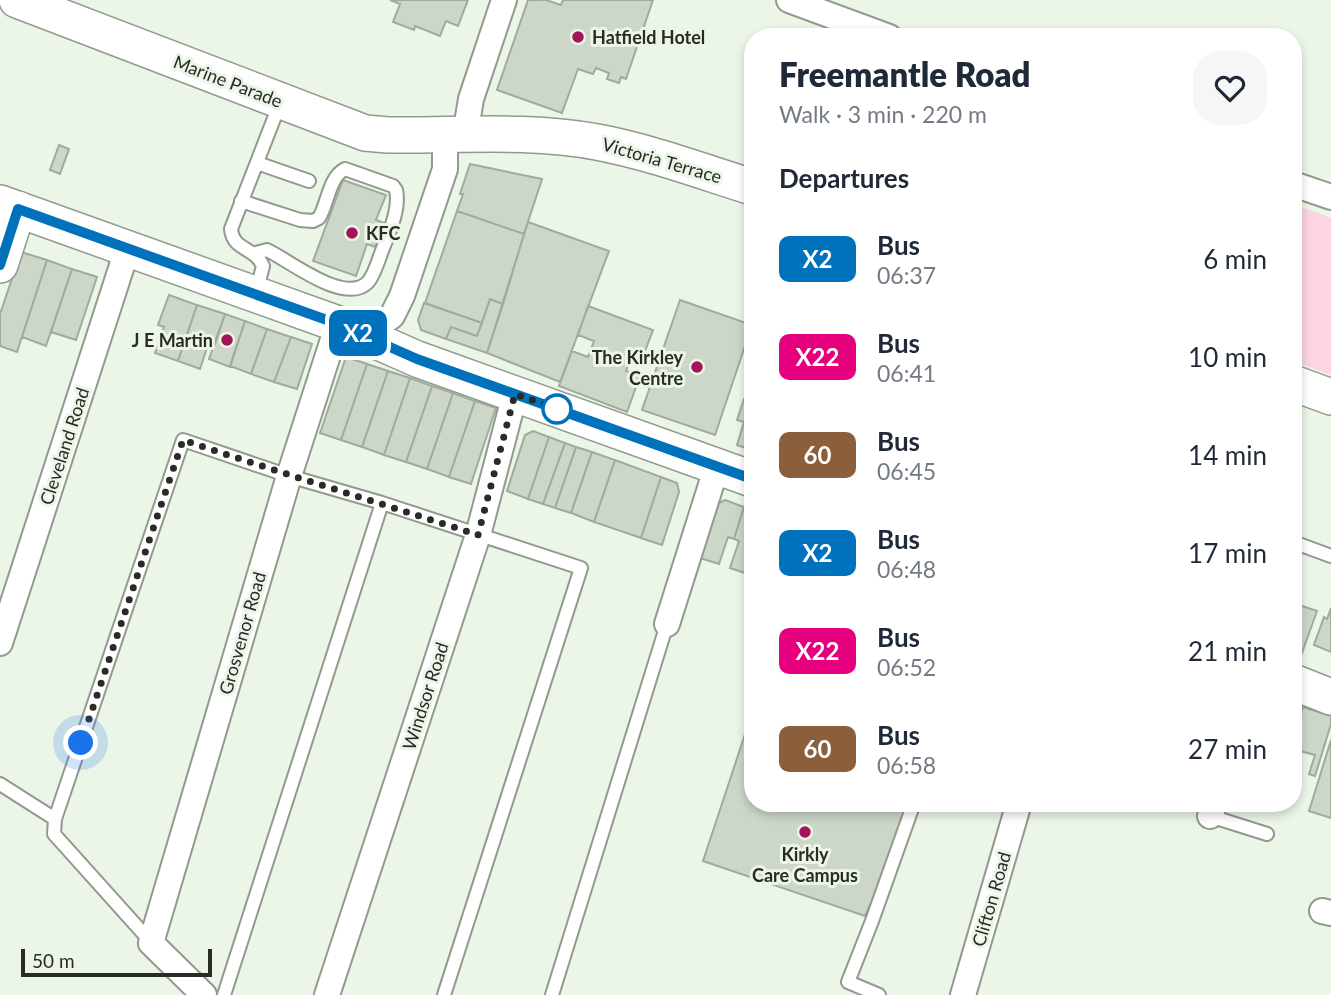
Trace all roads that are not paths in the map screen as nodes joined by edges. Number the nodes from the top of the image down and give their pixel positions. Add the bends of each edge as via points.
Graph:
1 (20, 0) edge
2 (505, 0) edge
3 (789, 0) edge
4 (865, 28) edge
5 (281, 101) junction
6 (455, 135) junction
7 (257, 163) junction
8 (309, 181) dead end
9 (744, 184) edge
10 (1302, 187) edge
11 (1331, 197) edge
12 (241, 201) junction
13 (9, 206) edge
14 (127, 250) junction
15 (256, 253) junction
16 (0, 265) edge
17 (256, 294) junction
18 (347, 328) junction
19 (1302, 386) edge
20 (515, 394) junction
21 (1331, 397) edge
22 (717, 466) junction
23 (289, 476) junction
24 (744, 476) edge
25 (382, 503) junction
26 (478, 535) junction
27 (1302, 545) edge
28 (1331, 556) edge
29 (667, 624) joint
30 (0, 643) edge
31 (1302, 686) edge
32 (1331, 697) edge
33 (0, 784) edge
34 (911, 812) edge
35 (1016, 812) edge
36 (1219, 812) edge
37 (55, 819) junction
38 (1267, 834) dead end
39 (151, 943) junction
40 (204, 995) edge
41 (224, 995) edge
42 (327, 995) edge
43 (444, 995) edge
44 (552, 995) edge
45 (879, 995) edge
46 (963, 995) edge

1 - 5 main road, Marine Parade
2 - 6 street
3 - 4 street
5 - 6 main road, Marine Parade via 365,133
5 - 7 lane
6 - 9 main road, Victoria Terrace via 538,135 596,141
6 - 18 street via 392,316 376,327
7 - 8 lane
7 - 12 lane
10 - 11 street
12 - 15 lane via 232,237
12 - 15 lane via 307,222 319,218 334,178 345,169 396,190 396,209 385,243 370,280 361,287 339,288 267,250
13 - 14 main road
13 - 16 main road
14 - 17 main road
14 - 30 street, Cleveland Road
15 - 17 lane via 263,266
17 - 18 main road
18 - 20 main road
18 - 23 street, Grosvenor Road
19 - 21 main road
20 - 22 main road
20 - 26 street, Windsor Road
22 - 24 main road
22 - 29 street
23 - 25 lane
23 - 37 lane via 183,440
23 - 39 street, Grosvenor Road
25 - 26 lane
25 - 41 lane
26 - 42 street, Windsor Road
26 - 43 lane via 581,568
27 - 28 lane
29 - 44 lane
31 - 32 main road
33 - 37 lane
34 - 45 lane via 848,982
35 - 46 street, Clifton Road
36 - 38 lane
37 - 39 lane via 54,834
39 - 40 street

